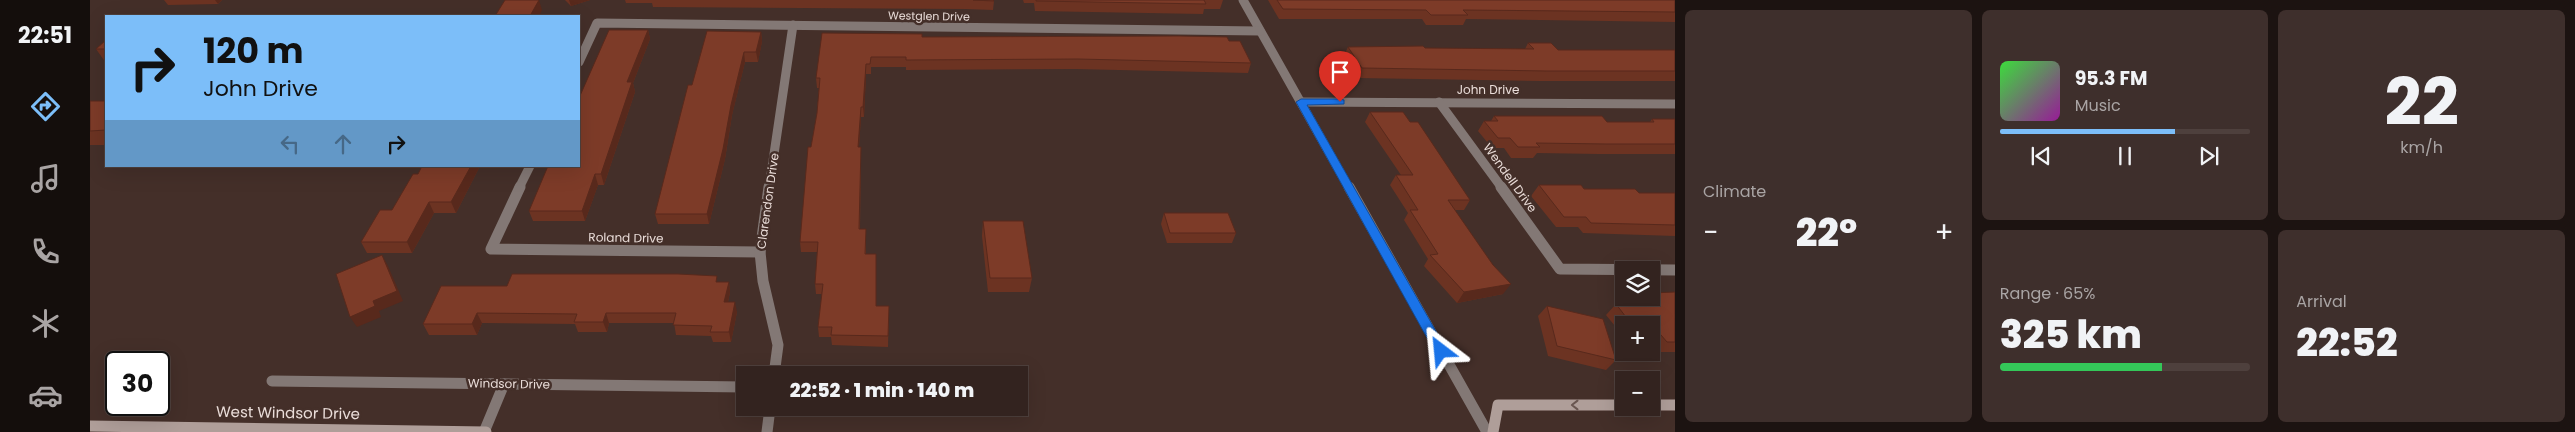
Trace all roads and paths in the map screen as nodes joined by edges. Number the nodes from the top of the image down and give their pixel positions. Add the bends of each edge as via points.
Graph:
1 (1243, 0) edge
2 (793, 26) junction
3 (1260, 31) junction
4 (580, 60) edge
5 (1301, 102) junction
6 (1439, 102) junction
7 (1675, 104) edge
8 (530, 167) edge
9 (760, 252) junction
10 (1675, 270) edge
11 (775, 366) edge
12 (272, 381) dead end
13 (504, 384) junction
14 (736, 387) edge
15 (1615, 405) edge
16 (1660, 405) edge
17 (1675, 405) edge
18 (769, 416) edge
19 (90, 426) edge
20 (485, 432) edge
21 (767, 432) edge
22 (1487, 432) edge
23 (1493, 432) edge

1 - 3 street
2 - 3 street, Westglen Drive
2 - 4 street, Westglen Drive via 597,23
2 - 9 street, Clarendon Drive
3 - 5 street
5 - 6 street, John Drive
5 - 22 street
6 - 7 street, John Drive
6 - 10 street, Wendell Drive via 1560,269
8 - 9 street, Roland Drive via 492,249
9 - 11 street, Clarendon Drive via 763,281 778,345
12 - 13 street, Windsor Drive
13 - 14 street, Windsor Drive
13 - 20 street
15 -> 23 street via 1498,405
16 - 17 street
18 - 21 street
19 - 20 street, West Windsor Drive

